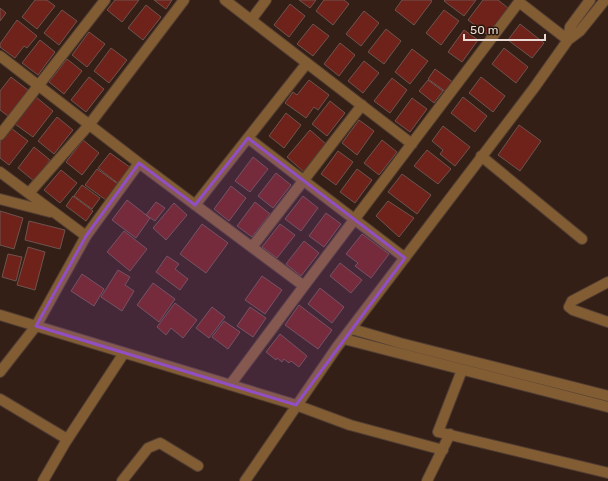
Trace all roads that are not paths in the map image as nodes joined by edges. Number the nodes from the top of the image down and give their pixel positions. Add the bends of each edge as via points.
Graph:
1 (104, 0) edge
2 (184, 0) edge
3 (225, 0) edge
4 (266, 0) edge
5 (590, 0) edge
6 (605, 0) edge
7 (517, 1) edge
8 (251, 20) junction
9 (568, 40) junction
10 (0, 56) edge
11 (307, 63) junction
12 (39, 86) junction
13 (362, 105) junction
14 (89, 125) junction
15 (0, 135) edge
16 (248, 138) junction
17 (412, 144) junction
18 (481, 156) junction
19 (139, 163) junction
20 (0, 172) edge
21 (303, 181) junction
22 (29, 193) junction
23 (0, 199) edge
24 (195, 205) junction
25 (56, 214) junction
26 (355, 218) junction
27 (86, 236) junction
28 (582, 239) dead end
29 (252, 247) junction
30 (405, 258) junction
31 (608, 282) edge
32 (304, 286) junction
33 (0, 315) edge
34 (608, 322) edge
35 (36, 326) junction
36 (352, 328) junction
37 (344, 339) junction
38 (124, 353) junction
39 (462, 370) junction
40 (0, 372) edge
41 (230, 385) junction
42 (608, 396) edge
43 (0, 399) edge
44 (296, 406) junction
45 (608, 407) edge
46 (450, 434) junction
47 (67, 439) junction
48 (443, 450) junction
49 (198, 466) dead end
50 (608, 473) edge
51 (43, 481) edge
52 (122, 481) edge
53 (245, 481) edge
54 (427, 481) edge

1 - 12 street
2 - 14 street
3 - 8 street
4 - 8 street
5 - 9 street via 570,27
6 - 9 street via 580,31
7 - 9 street
7 - 17 street
8 - 11 street
9 - 18 street
10 - 12 street
11 - 13 street
11 - 16 street
12 - 14 street
12 - 15 street
13 - 17 street
13 - 21 street
14 - 19 street
14 - 22 street
16 - 21 street
16 - 24 street
17 - 26 street
18 - 28 street
18 - 30 street
19 - 24 street
19 - 27 street
20 - 22 street
21 - 26 street
21 - 29 street
22 - 25 street
23 - 25 street
24 - 29 street
25 - 27 street
26 - 30 street
26 - 32 street
27 - 35 street
29 - 32 street
30 - 36 street
31 - 34 street via 572,301 569,307
32 - 41 street
33 - 35 street
35 - 38 street
35 - 40 street
36 - 37 street
36 - 42 street via 400,343
37 - 39 street
37 - 44 street
38 - 41 street
38 - 47 street
39 - 45 street
39 - 46 street via 438,432
41 - 44 street
43 - 47 street
44 - 48 street via 350,425
44 - 53 street
46 - 48 street
46 - 50 street
47 - 51 street
48 - 54 street
49 - 52 street via 160,443 148,448

